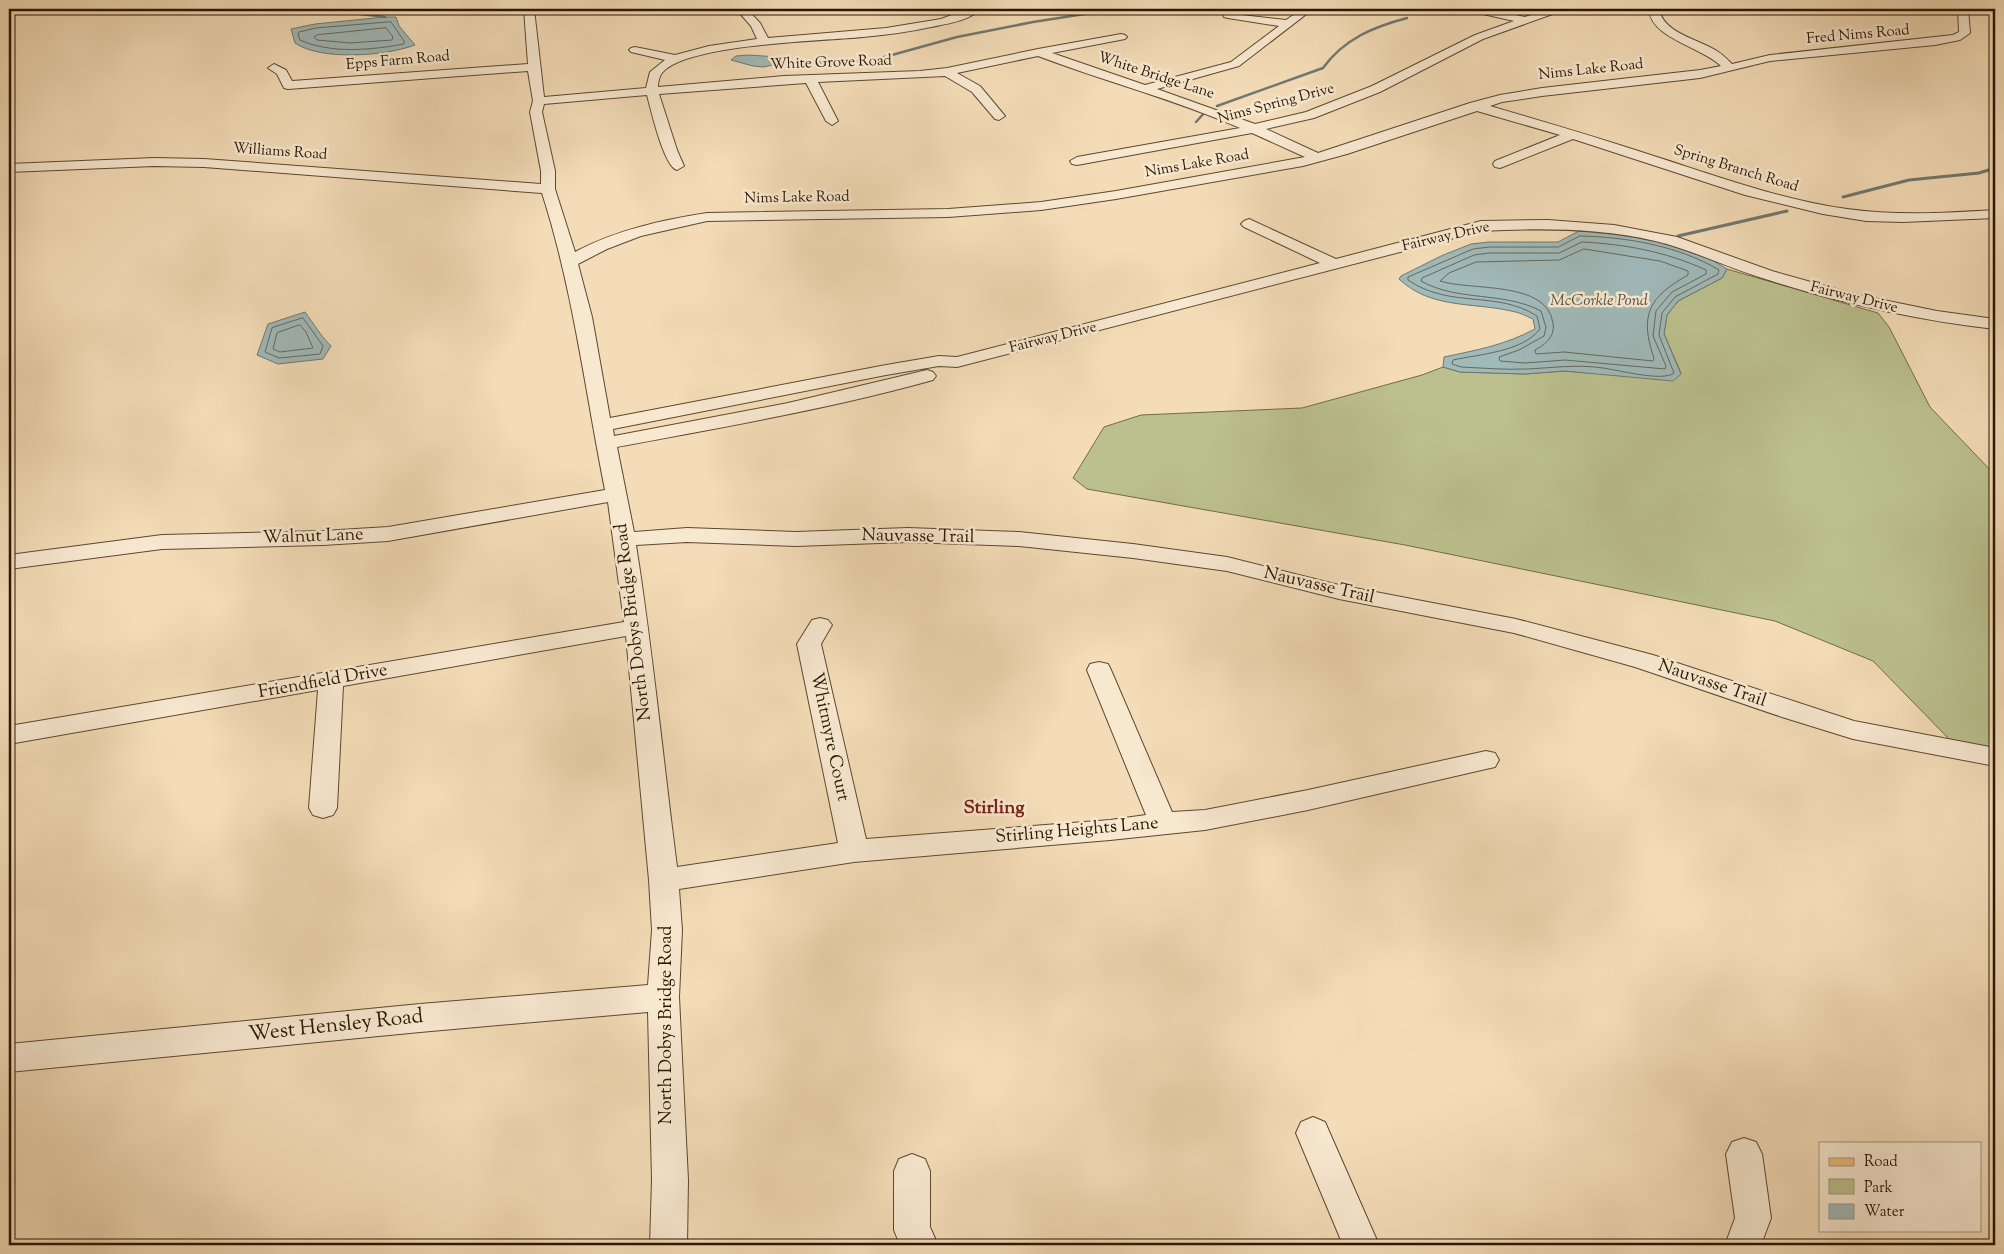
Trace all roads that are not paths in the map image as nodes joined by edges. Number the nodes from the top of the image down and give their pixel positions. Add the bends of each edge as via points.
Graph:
1 (529, 9) edge
2 (741, 9) edge
3 (975, 9) edge
4 (1308, 9) edge
5 (1474, 9) edge
6 (1557, 9) edge
7 (1654, 9) edge
8 (1963, 9) edge
9 (1228, 16) dead end
10 (1524, 20) junction
11 (1288, 24) junction
12 (1120, 37) dead end
13 (764, 42) junction
14 (635, 50) dead end
15 (1038, 52) junction
16 (676, 59) junction
17 (534, 67) junction
18 (274, 68) dead end
19 (1729, 68) junction
20 (947, 72) junction
21 (810, 79) junction
22 (1142, 89) junction
23 (652, 91) junction
24 (539, 101) junction
25 (1474, 106) junction
26 (999, 116) dead end
27 (832, 121) dead end
28 (1252, 129) junction
29 (1574, 134) junction
30 (1317, 158) junction
31 (1077, 161) dead end
32 (1500, 164) dead end
33 (677, 166) dead end
34 (9, 168) edge
35 (548, 189) junction
36 (1995, 214) edge
37 (1249, 224) dead end
38 (569, 262) junction
39 (1335, 264) junction
40 (1995, 324) edge
41 (604, 434) junction
42 (615, 494) junction
43 (625, 539) junction
44 (9, 562) edge
45 (820, 624) dead end
46 (637, 628) junction
47 (1099, 670) dead end
48 (331, 681) junction
49 (9, 735) edge
50 (1995, 757) edge
51 (1486, 760) dead end
52 (323, 808) dead end
53 (1163, 823) junction
54 (854, 851) junction
55 (664, 880) junction
56 (663, 997) junction
57 (9, 1058) edge
58 (1313, 1133) dead end
59 (1744, 1154) dead end
60 (912, 1171) dead end
61 (669, 1245) edge
62 (920, 1245) edge
63 (1361, 1245) edge
64 (1742, 1245) edge

1 - 17 street, North Dobys Bridge Road
2 - 13 street via 756,25
3 - 13 street via 917,27
4 - 11 street
5 - 10 street
6 - 10 street, Nims Spring Drive
7 - 19 street via 1655,19 1666,30 1715,54
8 - 19 street, Fred Nims Road via 1965,33 1956,38 1770,58
9 - 11 street
10 - 28 street, Nims Spring Drive via 1480,37 1338,105
11 - 22 street via 1235,64
12 - 15 street, White Grove Road
13 - 16 street via 713,49
14 - 16 street
15 - 20 street, White Grove Road
15 - 22 street, White Bridge Lane
16 - 23 street via 655,73
17 - 18 street, Epps Farm Road via 288,86 282,72
17 - 24 street, North Dobys Bridge Road
19 - 25 street, Nims Lake Road via 1542,92
20 - 21 street, White Grove Road
20 - 26 street via 976,90
21 - 23 street, White Grove Road
21 - 27 street
22 - 28 street, White Bridge Lane via 1204,108
23 - 24 street, White Grove Road
23 - 33 street
24 - 35 street, North Dobys Bridge Road via 536,112 548,171
25 - 29 street, Spring Branch Road
25 - 30 street, Nims Lake Road
28 - 30 street, White Bridge Lane
28 - 31 street, Nims Spring Drive
29 - 32 street
29 - 36 street, Spring Branch Road via 1756,194 1810,208 1893,218
30 - 38 street, Nims Lake Road via 1041,206 948,212 707,217 676,221 640,231
34 - 35 street, Williams Road via 204,163
35 - 38 street, North Dobys Bridge Road
37 - 39 street
38 - 41 street, North Dobys Bridge Road via 583,318
39 - 40 street, Fairway Drive via 1481,226 1532,223 1593,226 1659,238 1764,274 1842,296 1929,315
39 - 41 street, Fairway Drive via 957,362 948,369 891,386 772,412
41 - 42 street, North Dobys Bridge Road
42 - 43 street, North Dobys Bridge Road
42 - 44 street, Walnut Lane via 388,534 162,542
43 - 46 street, North Dobys Bridge Road
43 - 50 street, Nauvasse Trail via 687,535 796,538 908,535 1019,539 1133,550 1227,564 1339,592 1516,626 1644,661 1853,730
45 - 54 street, Whitmyre Court via 809,644
46 - 48 street, Friendfield Drive
46 - 55 street, North Dobys Bridge Road
47 - 53 street
48 - 49 street, Friendfield Drive
48 - 52 street
51 - 53 street, Stirling Heights Lane via 1308,800 1205,820
53 - 54 street, Stirling Heights Lane
54 - 55 street, Stirling Heights Lane
55 - 56 street, North Dobys Bridge Road via 667,930
56 - 57 street, West Hensley Road
56 - 61 street, North Dobys Bridge Road via 670,1180
58 - 63 street
59 - 64 street via 1753,1218
60 - 62 street via 912,1230

